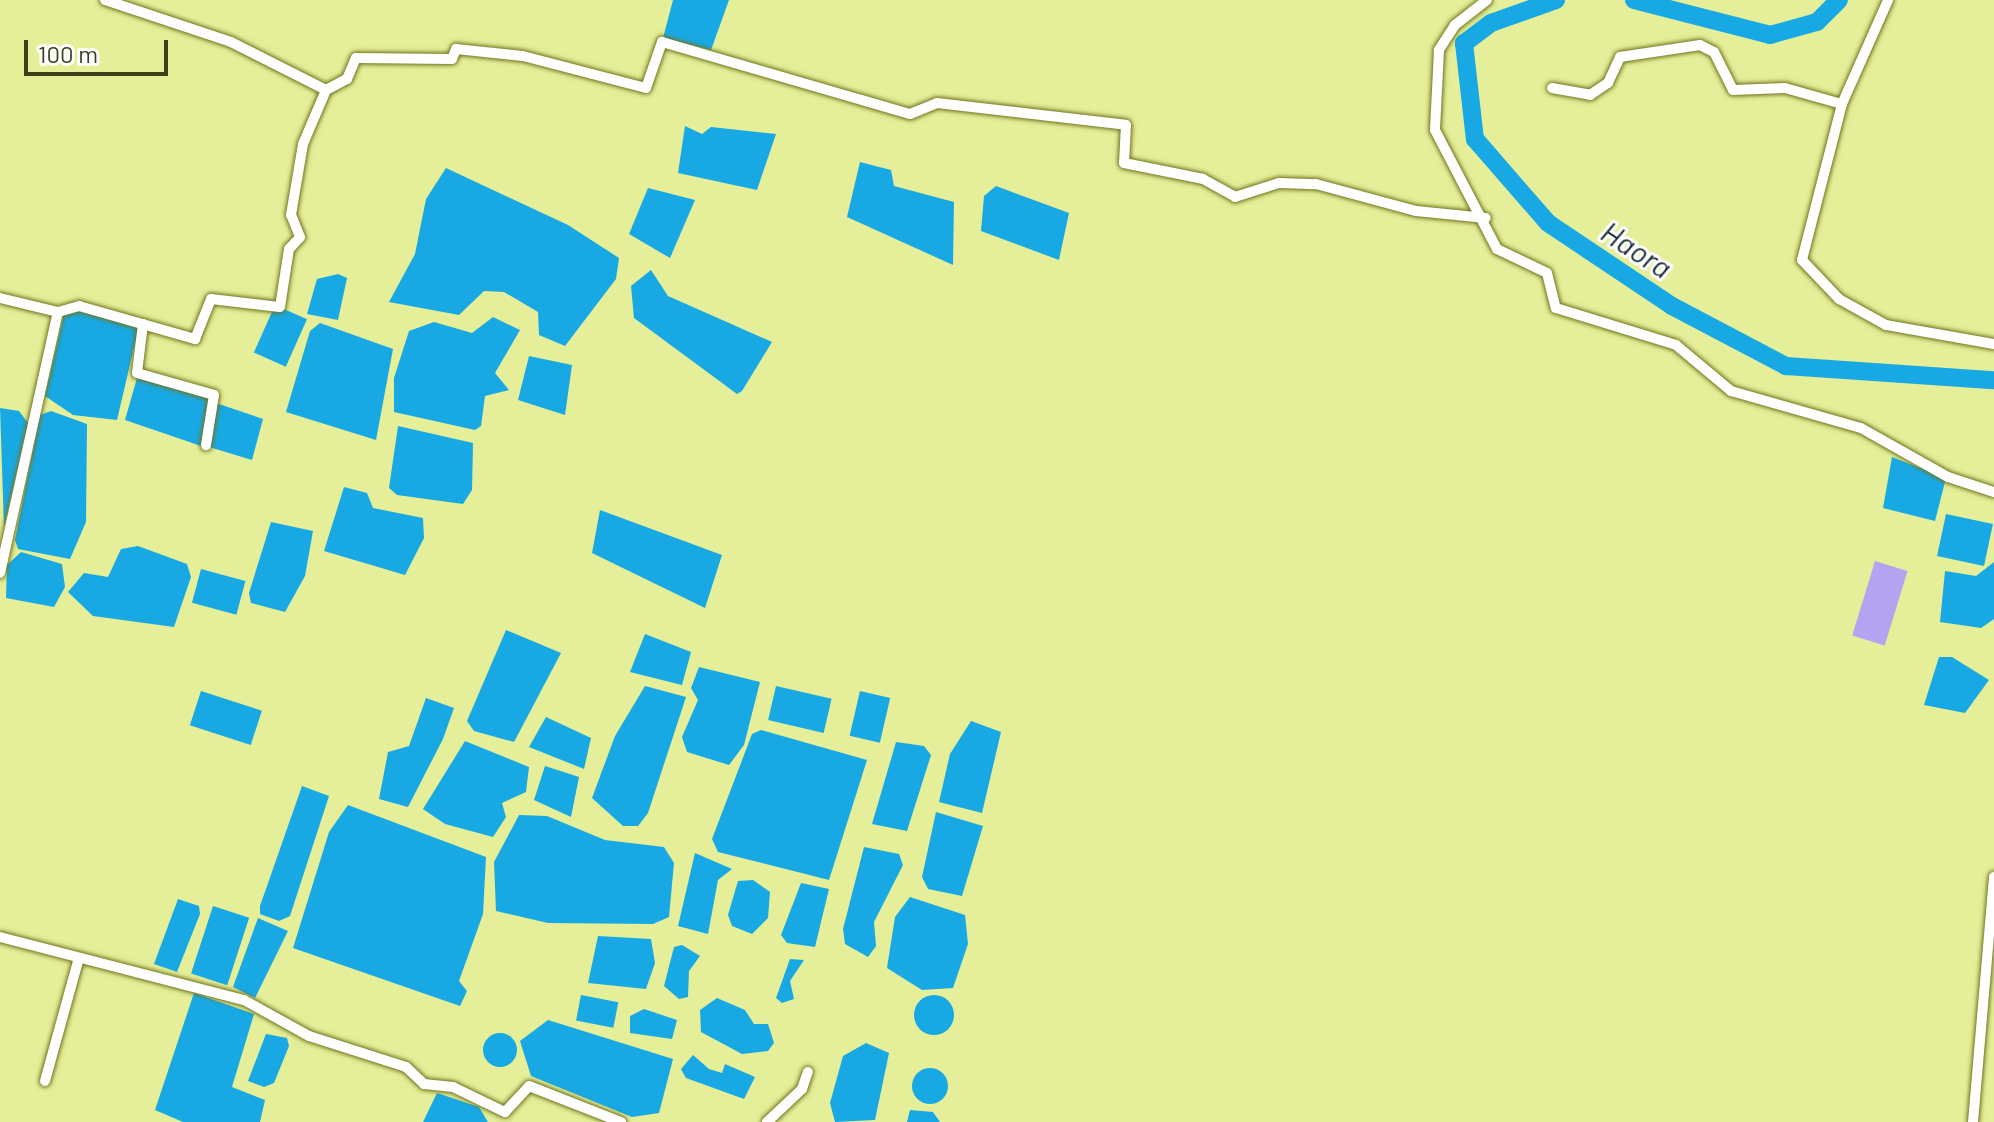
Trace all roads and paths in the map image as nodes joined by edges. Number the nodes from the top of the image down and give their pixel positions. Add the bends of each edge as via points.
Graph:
1 (105, 0) edge
2 (1487, 0) edge
3 (1888, 0) edge
4 (1552, 88) dead end
5 (326, 90) junction
6 (1842, 104) junction
7 (1486, 218) junction
8 (0, 298) edge
9 (58, 312) junction
10 (143, 324) junction
11 (1994, 344) edge
12 (206, 445) dead end
13 (1994, 492) edge
14 (0, 573) edge
15 (1994, 877) edge
16 (0, 937) edge
17 (78, 961) junction
18 (808, 1072) dead end
19 (45, 1081) dead end
20 (621, 1122) edge
21 (767, 1122) edge
22 (1973, 1122) edge

1 - 5 street via 231,42
2 - 7 street via 1445,37 1432,94 1444,156
3 - 6 street
4 - 6 street via 1590,95 1608,83 1620,57 1700,45 1714,52 1725,84 1740,92 1785,88
5 - 7 street via 347,79 356,58 452,59 456,49 523,56 646,88 662,42 910,114 937,103 1126,125 1124,163 1203,179 1235,197 1279,183 1316,184 1416,211
5 - 10 street via 303,144 291,215 300,237 289,249 280,307 236,296 211,299 195,339
6 - 11 street via 1802,260 1839,299 1886,325
7 - 13 street via 1497,249 1547,273 1556,308 1566,316 1669,342 1710,366 1731,391 1861,428 1948,477
8 - 9 street
9 - 10 street via 79,306
9 - 14 street
10 - 12 street via 137,373 214,395
15 - 22 street
16 - 17 street
17 - 19 street
17 - 20 street via 244,1000 309,1036 406,1067 424,1084 453,1087 505,1112 529,1086
18 - 21 street via 802,1089

